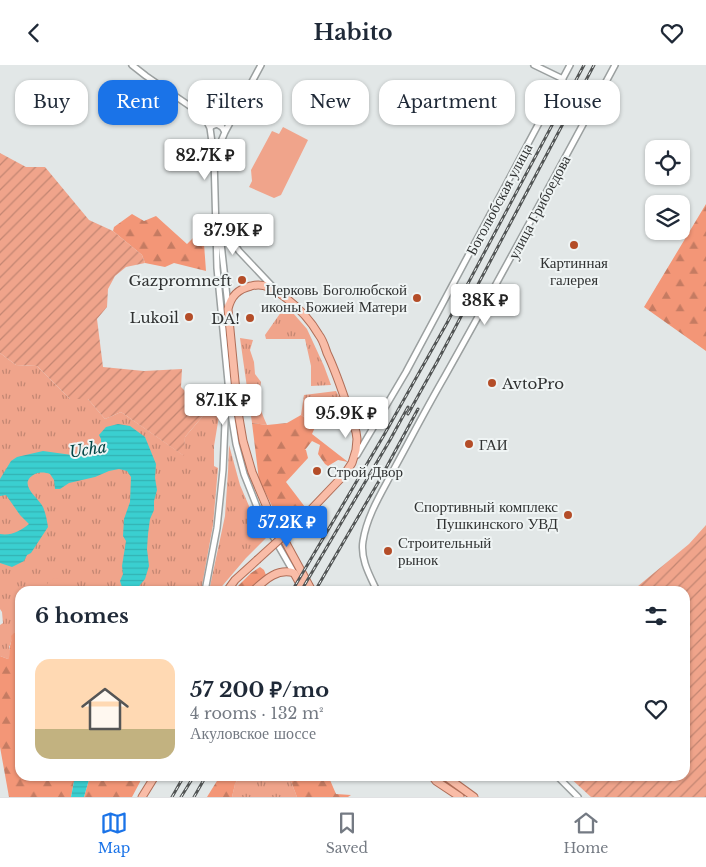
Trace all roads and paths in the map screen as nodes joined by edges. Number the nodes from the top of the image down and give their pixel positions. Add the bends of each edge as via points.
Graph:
1 (132, 65) edge
2 (261, 65) edge
3 (534, 65) edge
4 (570, 65) edge
5 (615, 65) edge
6 (563, 79) junction
7 (210, 128) junction
8 (224, 132) junction
9 (210, 135) junction
10 (221, 139) junction
11 (214, 157) junction
12 (216, 205) junction
13 (217, 213) junction
14 (275, 289) junction
15 (228, 309) junction
16 (227, 373) junction
17 (350, 415) junction
18 (377, 419) junction
19 (352, 463) junction
20 (294, 573) junction
21 (206, 586) edge
22 (232, 586) edge
23 (259, 586) edge
24 (301, 586) edge
25 (309, 586) edge
26 (375, 586) edge
27 (151, 781) edge
28 (436, 781) edge
29 (452, 781) edge
30 (561, 781) edge
31 (142, 797) edge
32 (460, 797) edge
33 (474, 797) edge
34 (578, 797) edge

1 - 7 street via 197,111
2 - 8 street
3 - 6 street
4 - 6 street, Боголюбская улица
5 - 26 street, улица Грибоедова via 374,506 362,547 366,568
6 - 18 street, Боголюбская улица via 406,372
7 - 8 street via 217,125
7 - 9 street
8 - 10 street
9 - 10 street
9 - 11 street
10 - 11 street
11 - 12 street
12 - 13 street
12 - 16 street via 217,268
13 - 14 street via 239,251
13 - 15 street
14 - 15 main road via 262,285 247,287 233,296
14 - 17 main road via 307,317 320,335
15 - 25 main road via 238,412 252,472 269,512
16 - 20 street via 230,413 244,474 259,512
16 - 21 street via 218,528
17 - 18 street via 361,423 369,424
17 - 19 main road via 357,439
18 - 19 street, Боголюбская улица
19 - 22 main road, bridge via 302,519
20 - 23 main road via 278,573
20 - 24 main road
27 - 31 main road
28 - 32 main road
29 - 33 main road
30 - 34 street

